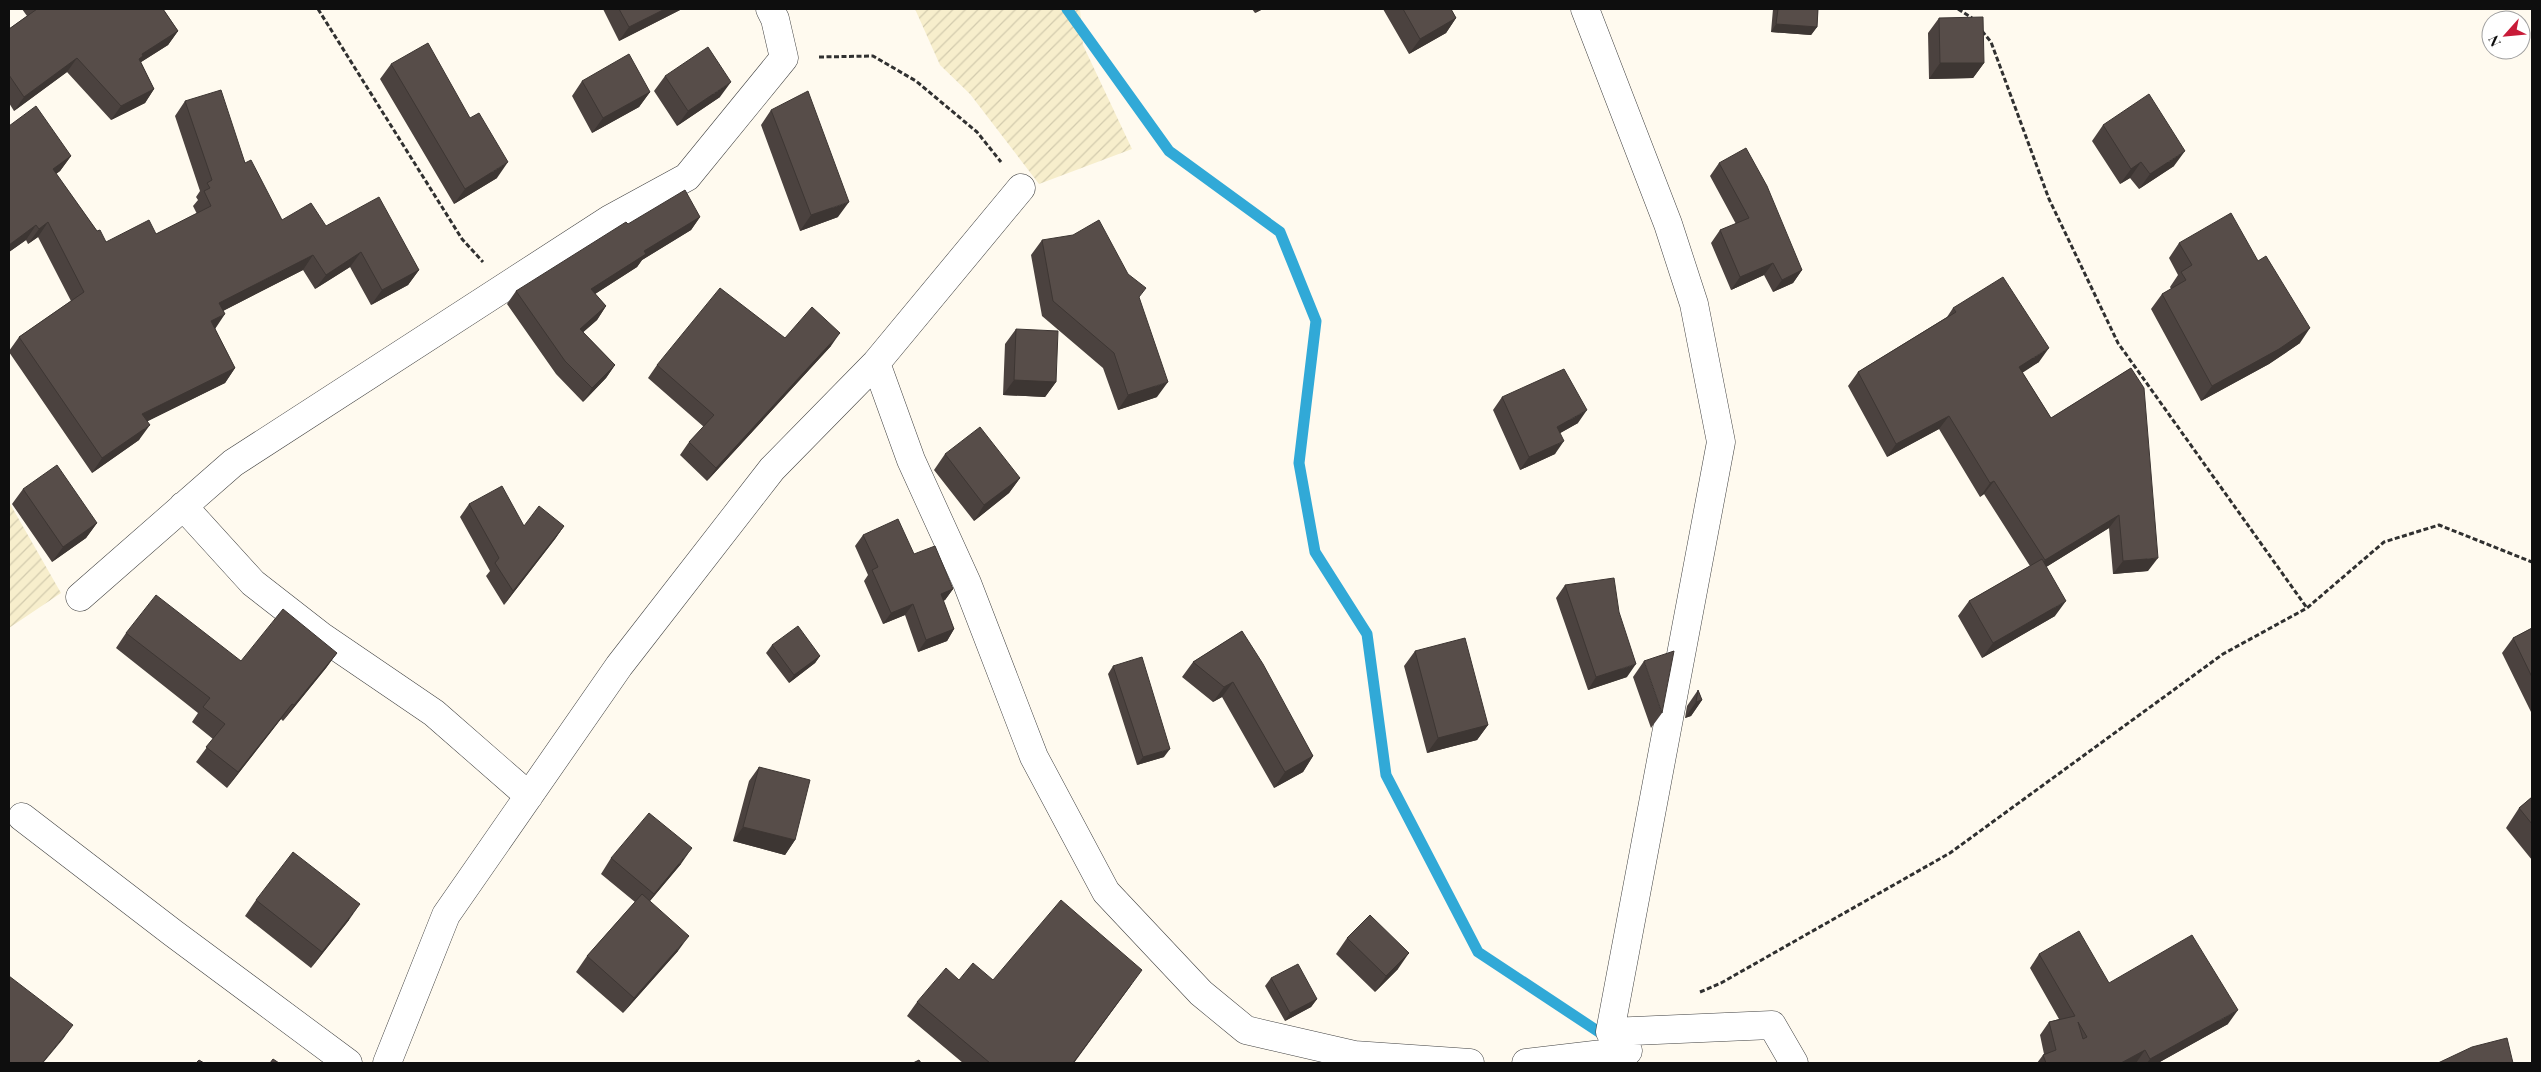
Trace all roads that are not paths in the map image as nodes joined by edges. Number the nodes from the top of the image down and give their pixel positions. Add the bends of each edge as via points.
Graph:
1 (770, 9) edge
2 (1585, 9) edge
3 (1021, 188) road end
4 (876, 363) junction
5 (183, 506) junction
6 (80, 597) dead end
7 (529, 796) junction
8 (22, 817) dead end
9 (1618, 1049) edge
10 (348, 1063) edge
11 (387, 1063) edge
12 (1470, 1063) edge
13 (1526, 1063) edge
14 (1794, 1063) edge

1 - 5 street via 784,58 687,177 610,218 233,463
2 - 9 street via 1668,224 1691,295 1720,442
3 - 4 street
4 - 7 street via 772,469 619,666
4 - 12 street via 911,460 967,583 1034,757 1106,892 1201,993 1246,1030 1354,1055
5 - 6 street
5 - 7 street via 253,583 321,636 434,713
7 - 11 street via 446,915
8 - 10 street
9 - 13 street
9 - 14 street via 1772,1025

